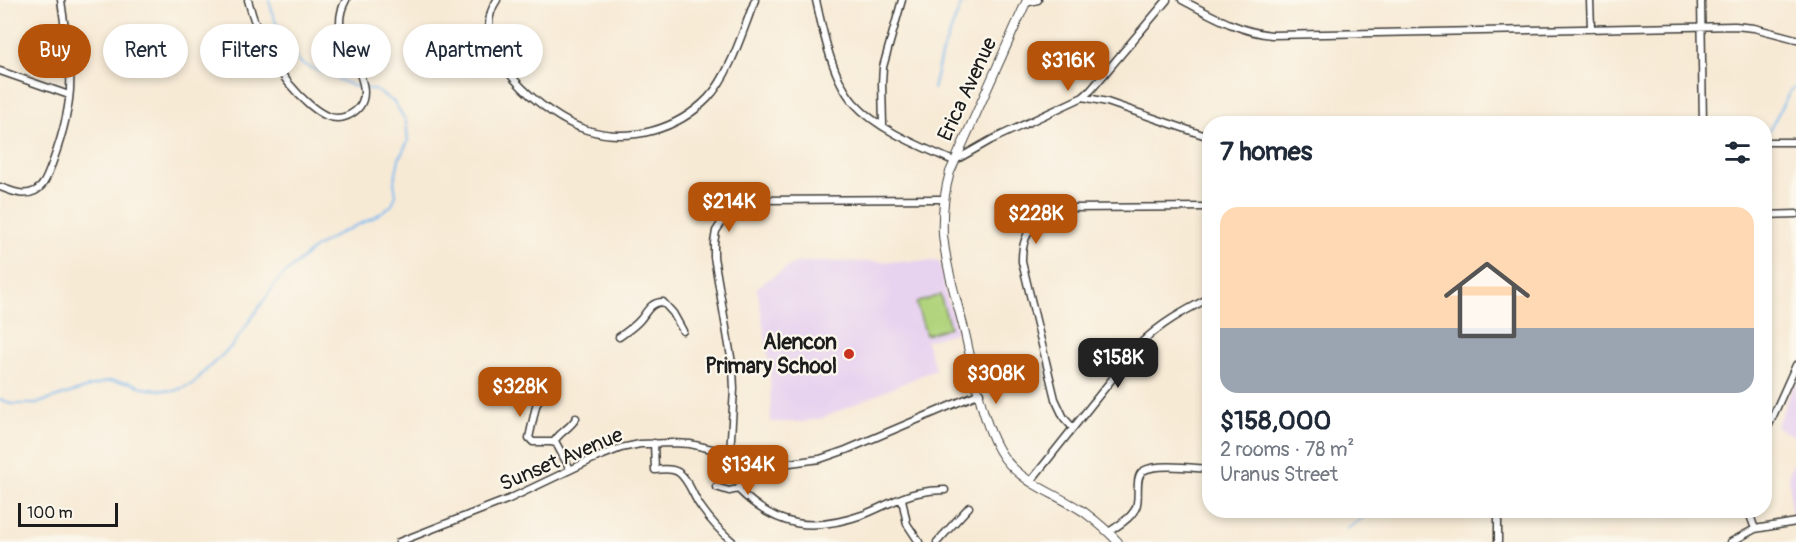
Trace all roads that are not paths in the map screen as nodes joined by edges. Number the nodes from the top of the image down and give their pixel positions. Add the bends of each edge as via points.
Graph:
1 (61, 0) edge
2 (248, 0) edge
3 (346, 0) edge
4 (497, 0) edge
5 (755, 0) edge
6 (816, 0) edge
7 (902, 0) edge
8 (1038, 0) edge
9 (1167, 0) edge
10 (1182, 0) edge
11 (1590, 0) edge
12 (1701, 0) edge
13 (1027, 1) edge
14 (1702, 27) junction
15 (1591, 28) junction
16 (1796, 39) edge
17 (0, 71) edge
18 (69, 95) junction
19 (1083, 98) junction
20 (1703, 116) edge
21 (883, 126) junction
22 (1202, 135) edge
23 (1772, 142) edge
24 (1796, 142) edge
25 (954, 161) junction
26 (0, 187) edge
27 (943, 200) junction
28 (1202, 207) edge
29 (1796, 214) edge
30 (1772, 215) edge
31 (1202, 302) edge
32 (683, 331) dead end
33 (619, 337) dead end
34 (1796, 365) edge
35 (546, 385) dead end
36 (980, 393) junction
37 (576, 418) dead end
38 (1772, 418) edge
39 (1073, 428) junction
40 (554, 442) junction
41 (654, 443) junction
42 (730, 454) junction
43 (749, 458) junction
44 (570, 469) junction
45 (1202, 469) edge
46 (1030, 482) junction
47 (716, 487) dead end
48 (738, 489) junction
49 (945, 490) dead end
50 (902, 499) junction
51 (969, 507) dead end
52 (1498, 518) edge
53 (1752, 518) edge
54 (1796, 522) edge
55 (1755, 529) junction
56 (1109, 532) junction
57 (399, 542) edge
58 (733, 542) edge
59 (919, 542) edge
60 (937, 542) edge
61 (1118, 542) edge
62 (1498, 542) edge
63 (1731, 542) edge

1 - 18 street via 70,69
2 - 3 street via 254,21 284,78 319,112 340,118 357,109 364,98 362,77 341,29
4 - 5 street via 489,31 497,57 508,72 547,110 569,123 614,135 675,124 710,97 724,76
6 - 21 street via 844,90 864,113
7 - 21 street via 883,67
8 - 13 street
9 - 19 street
10 - 15 street via 1257,34
11 - 15 street
12 - 14 street
13 - 25 street, Erica Avenue
14 - 15 street
14 - 16 street via 1754,28
14 - 20 street
17 - 18 street
18 - 26 street via 57,149 41,187 28,194
19 - 22 street via 1107,102
19 - 25 street
21 - 25 street
23 - 24 street
25 - 27 street, Erica Avenue
27 - 36 street, Erica Avenue via 946,255
27 - 42 street via 753,200 728,213 716,231 714,257 733,369
28 - 39 street via 1069,208 1042,217 1033,226 1023,245 1022,262 1055,399
29 - 30 street
31 - 39 street via 1146,338
32 - 33 street via 673,313 663,302 657,302
34 - 38 street
35 - 40 street via 529,438 533,442
36 - 43 street, Sunset Avenue via 820,459 790,463
36 - 46 street, Erica Avenue via 999,449
37 - 40 street
39 - 46 street
40 - 44 street
41 - 42 street, Sunset Avenue via 690,444
41 - 44 street, Sunset Avenue via 621,448
41 - 58 street via 655,470 670,469 681,475 701,507
42 - 43 street, Sunset Avenue
43 - 48 street
44 - 57 street, Sunset Avenue via 509,499
45 - 56 street via 1143,471 1136,510
46 - 56 street, Erica Avenue
47 - 48 street
48 - 50 street via 769,514 809,525 865,514
49 - 50 street via 916,493
50 - 59 street via 907,524
51 - 60 street
52 - 62 street
53 - 55 street
54 - 55 street
55 - 63 street
56 - 61 street, Erica Avenue

